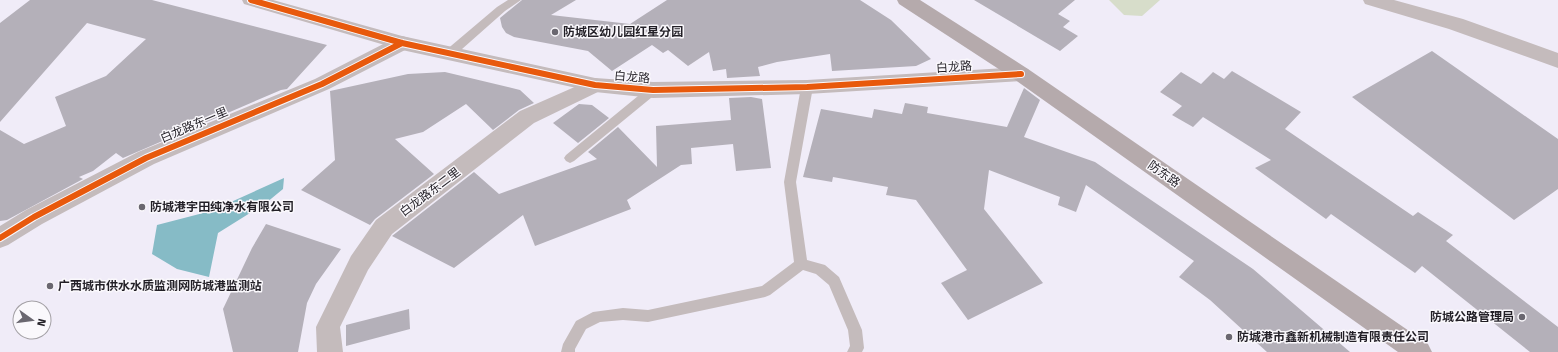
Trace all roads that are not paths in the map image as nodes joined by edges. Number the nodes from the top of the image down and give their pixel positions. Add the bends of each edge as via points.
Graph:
1 (251, 0) edge
2 (516, 0) edge
3 (906, 0) edge
4 (1372, 0) edge
5 (402, 44) junction
6 (449, 54) junction
7 (1558, 61) edge
8 (1021, 74) junction
9 (595, 85) junction
10 (807, 88) junction
11 (653, 90) junction
12 (570, 158) dead end
13 (0, 238) edge
14 (801, 264) junction
15 (330, 352) edge
16 (568, 352) edge
17 (854, 352) edge
18 (1419, 352) edge

1 - 5 street, 白龙路
2 - 6 lane via 501,9
3 - 8 main road, 防东路
4 - 7 street via 1456,24
5 - 6 street, 白龙路
5 - 13 street, 白龙路东一里 via 322,84 146,158 34,217
6 - 9 street, 白龙路
8 - 10 street, 白龙路
8 - 18 main road, 防东路
9 - 11 street, 白龙路
9 - 15 street, 白龙路东二里 via 527,117 384,227 359,263 328,327
10 - 11 street, 白龙路
10 - 14 lane via 790,182
11 - 12 lane
14 - 16 lane via 765,291 648,316 598,316 581,325
14 - 17 lane via 820,269 834,281 855,330 857,348

